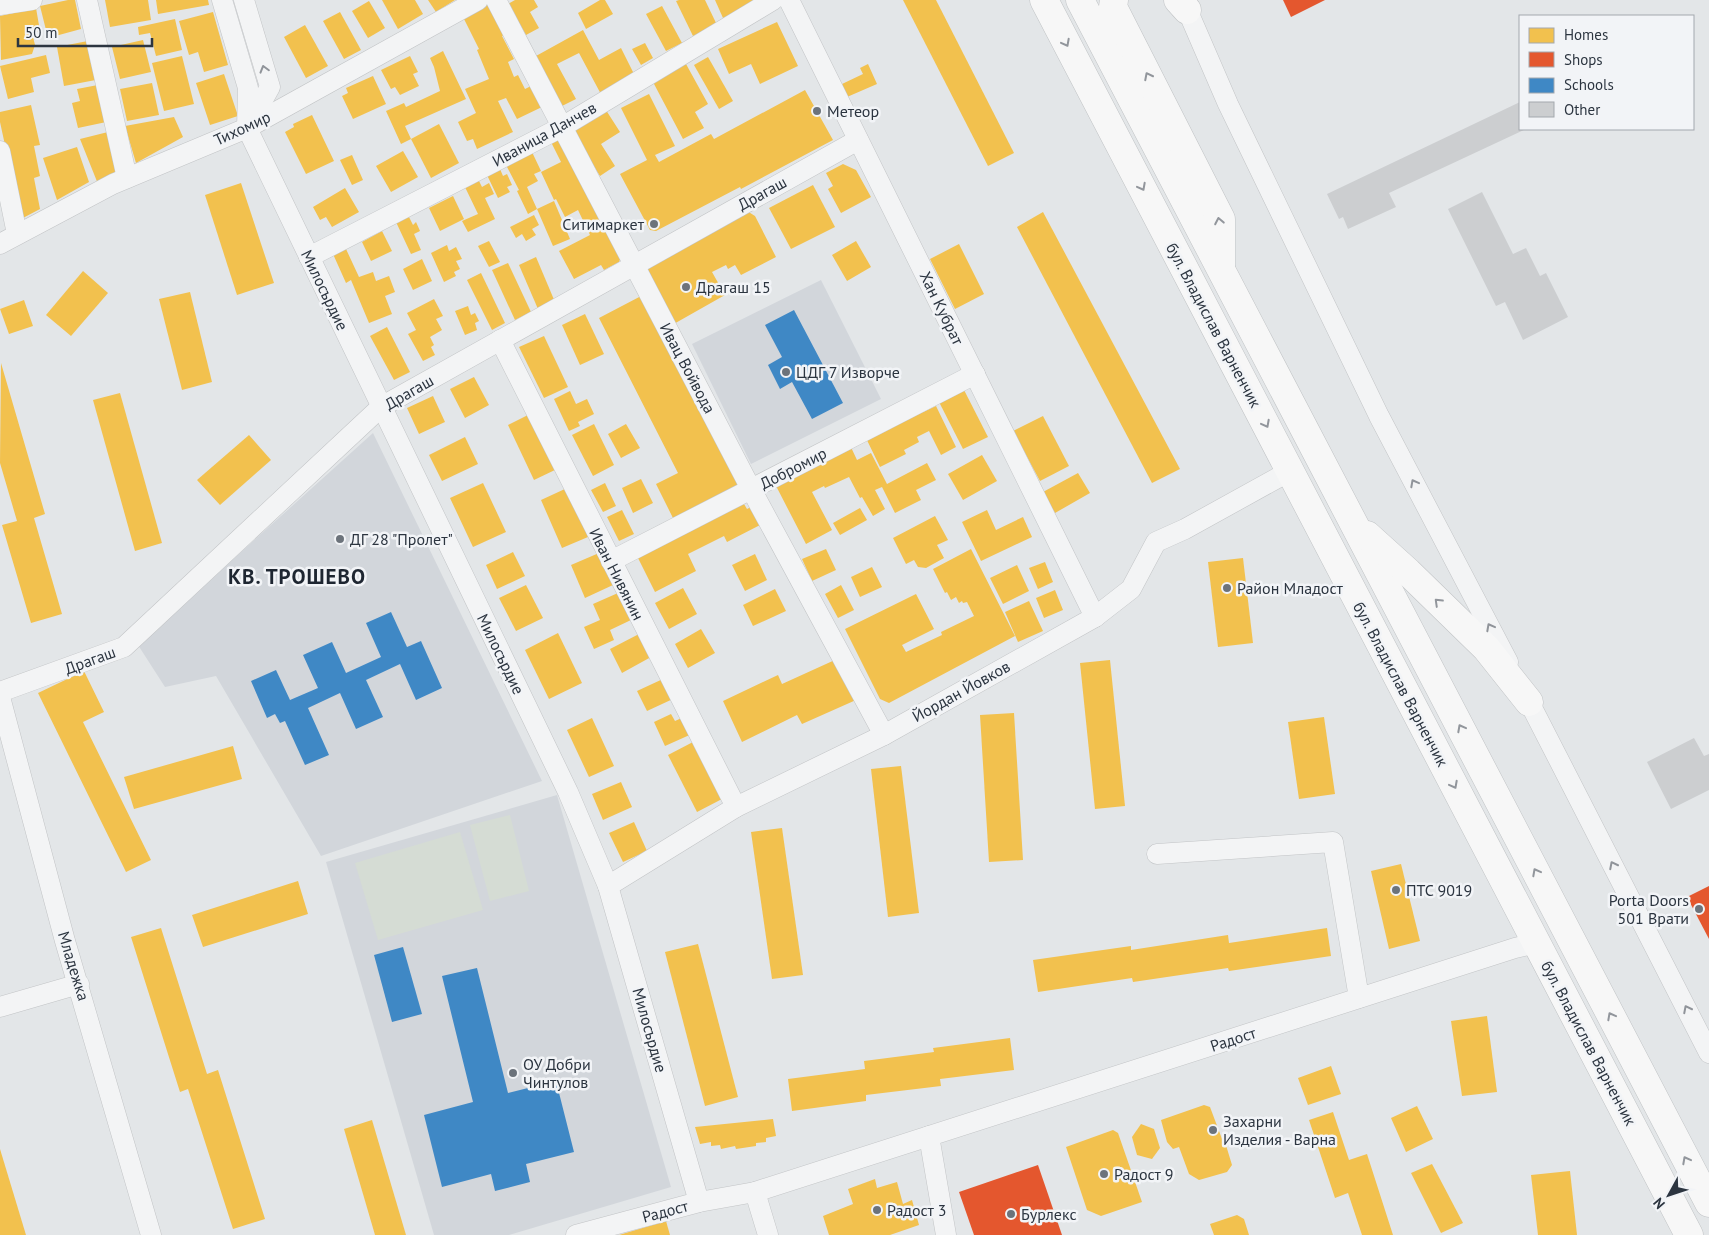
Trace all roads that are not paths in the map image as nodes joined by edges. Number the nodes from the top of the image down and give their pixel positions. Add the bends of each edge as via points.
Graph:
1 (32, 0) edge
2 (87, 0) edge
3 (222, 0) edge
4 (244, 0) edge
5 (478, 0) edge
6 (496, 0) edge
7 (773, 0) edge
8 (789, 0) edge
9 (1044, 0) edge
10 (1080, 0) edge
11 (1114, 0) edge
12 (1183, 3) edge
13 (0, 5) edge
14 (562, 127) junction
15 (247, 128) junction
16 (858, 140) junction
17 (0, 152) edge
18 (127, 178) junction
19 (17, 234) junction
20 (0, 244) edge
21 (309, 257) junction
22 (634, 265) junction
23 (1221, 270) junction
24 (500, 340) junction
25 (975, 374) junction
26 (381, 407) junction
27 (1290, 471) junction
28 (751, 489) junction
29 (1354, 523) junction
30 (611, 561) junction
31 (1096, 617) junction
32 (0, 692) edge
33 (0, 697) edge
34 (1529, 702) junction
35 (4, 724) edge
36 (884, 735) junction
37 (736, 807) junction
38 (1156, 854) dead end
39 (608, 886) junction
40 (1536, 943) junction
41 (79, 984) junction
42 (1359, 998) junction
43 (0, 1007) edge
44 (1709, 1053) edge
45 (929, 1136) junction
46 (755, 1192) junction
47 (699, 1202) junction
48 (1709, 1203) edge
49 (151, 1235) edge
50 (576, 1235) edge
51 (768, 1235) edge
52 (946, 1235) edge
53 (1689, 1235) edge

1 - 13 street
2 - 18 street
3 - 15 street, Милосърдие via 248,88
15 -> 4 street via 270,87
5 - 15 street, Тихомир
6 - 14 street, Ивац Войвода
7 - 14 street, Иваница Данчев
8 - 16 street, Хан Кубрат
9 -> 27 main road, бул. Владислав Варненчик
10 - 23 main road, бул. Владислав Варненчик
23 -> 11 main road via 1221,219 1113,6
34 -> 12 street via 1379,416 1228,104
14 - 21 street, Иваница Данчев
14 - 22 street, Ивац Войвода
15 - 18 street, Тихомир
15 - 21 street, Милосърдие
16 - 22 street, Драгаш
16 - 25 street, Хан Кубрат
17 - 19 street
18 - 19 street, Тихомир
19 - 20 street, Тихомир
21 - 26 street, Милосърдие
22 - 24 street, Драгаш
22 - 28 street, Ивац Войвода
23 - 29 main road, бул. Владислав Варненчик
24 - 26 street, Драгаш
24 - 30 street, Иван Нивянин
25 - 28 street, Добромир
25 - 31 street, Хан Кубрат
26 - 32 street, Драгаш via 124,647
26 - 39 street, Милосърдие via 568,792
27 - 31 street, Йордан Йовков via 1156,542 1131,589
27 -> 40 main road, бул. Владислав Варненчик
28 - 30 street, Добромир
28 - 36 street, Ивац Войвода
34 -> 29 main road via 1486,648
48 -> 29 main road, бул. Владислав Варненчик
30 - 37 street, Иван Нивянин
31 - 36 street, Йордан Йовков
33 - 35 street, Младежка
44 -> 34 street
35 - 41 street, Младежка
36 - 37 street, Йордан Йовков
37 - 39 street, Йордан Йовков
38 - 42 street via 1333,842
39 - 47 street, Милосърдие
40 - 42 street, Радост
40 - 53 main road, бул. Владислав Варненчик
41 - 43 street
41 - 49 street, Младежка
42 - 45 street, Радост
45 - 46 street, Радост
45 - 52 street
46 - 47 street, Радост
46 - 51 street
47 - 50 street, Радост

